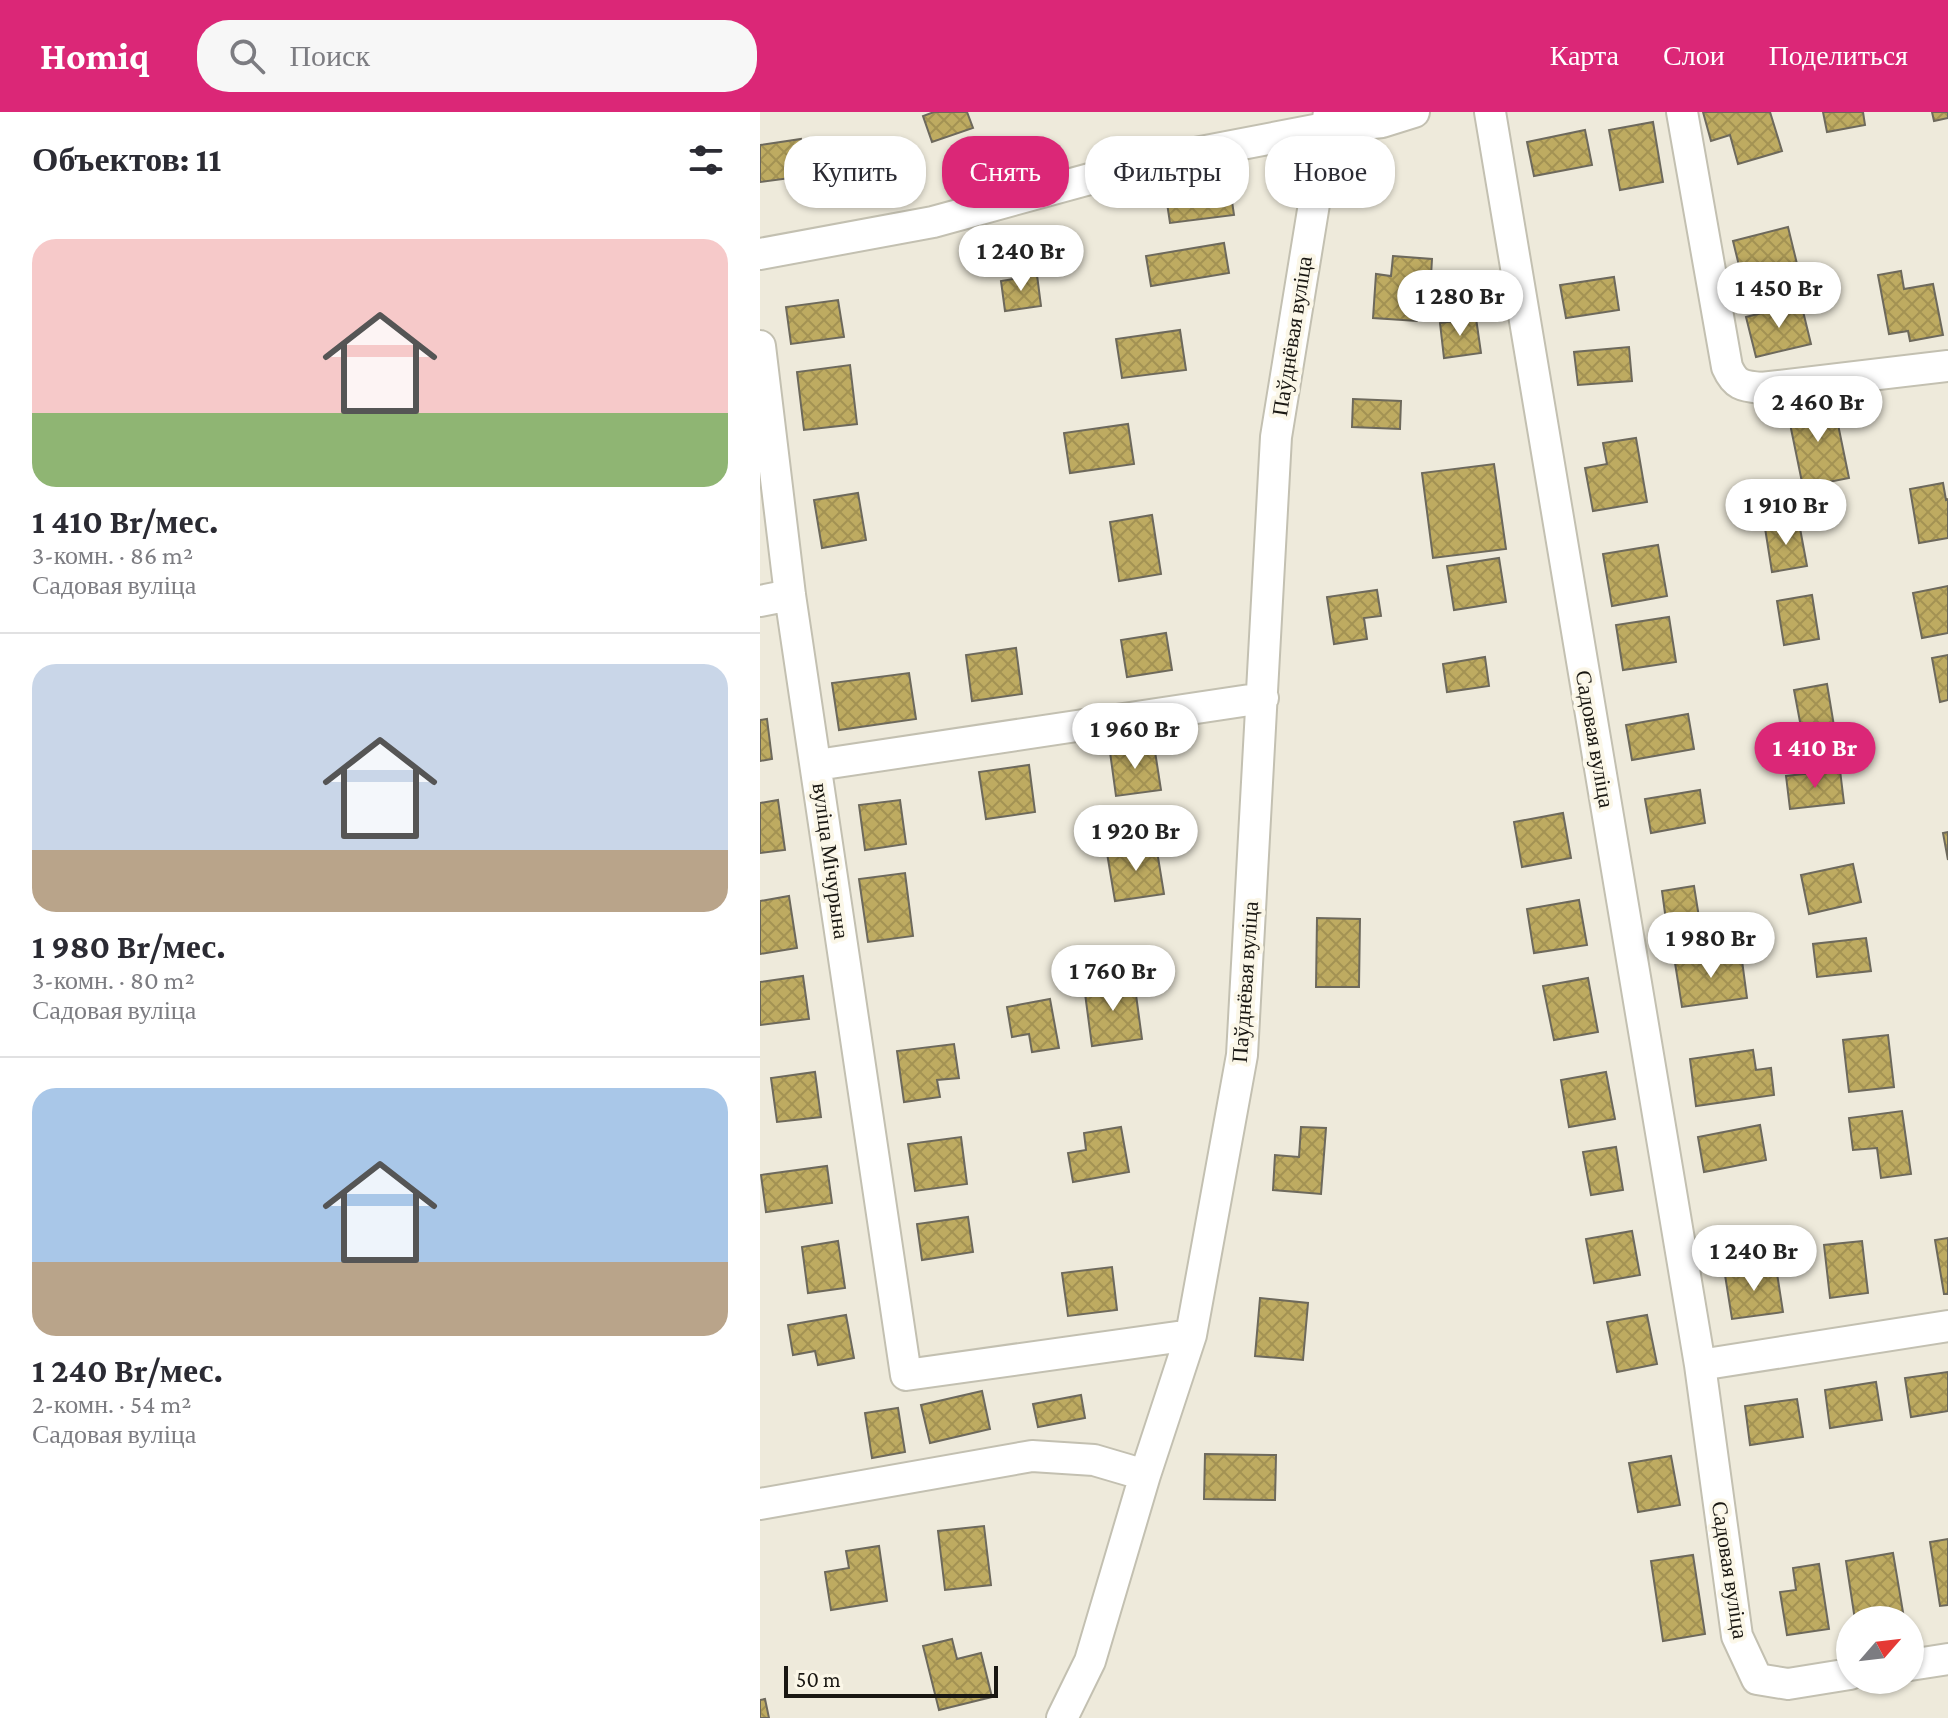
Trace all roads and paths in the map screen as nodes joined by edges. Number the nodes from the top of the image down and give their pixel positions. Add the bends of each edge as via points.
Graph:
1 (1414, 112) edge
2 (1490, 112) edge
3 (1682, 112) edge
4 (1327, 120) edge
5 (760, 254) edge
6 (760, 346) edge
7 (1948, 366) edge
8 (790, 595) junction
9 (760, 601) edge
10 (1263, 698) junction
11 (817, 765) junction
12 (1948, 1326) edge
13 (1191, 1335) junction
14 (1700, 1365) junction
15 (1145, 1475) junction
16 (760, 1504) edge
17 (1948, 1659) edge
18 (1924, 1663) edge
19 (1836, 1676) edge
20 (1062, 1718) edge

1 - 4 street via 1382,122
2 - 14 street, Садовая вуліца
3 - 7 street via 1733,380 1761,388
4 - 5 street via 933,222
4 - 10 street, Паўднёвая вуліца via 1276,437
6 - 8 street, вуліца Мічурына
8 - 9 street
8 - 11 street, вуліца Мічурына
10 - 11 street
10 - 13 street, Паўднёвая вуліца via 1242,1055
11 - 13 street, вуліца Мічурына via 906,1375
12 - 14 street
13 - 15 street, Паўднёвая вуліца
14 - 19 street, Садовая вуліца via 1737,1636 1757,1679 1788,1684
15 - 16 street via 1094,1460 1032,1456
15 - 20 street, Паўднёвая вуліца via 1090,1661
17 - 18 street

